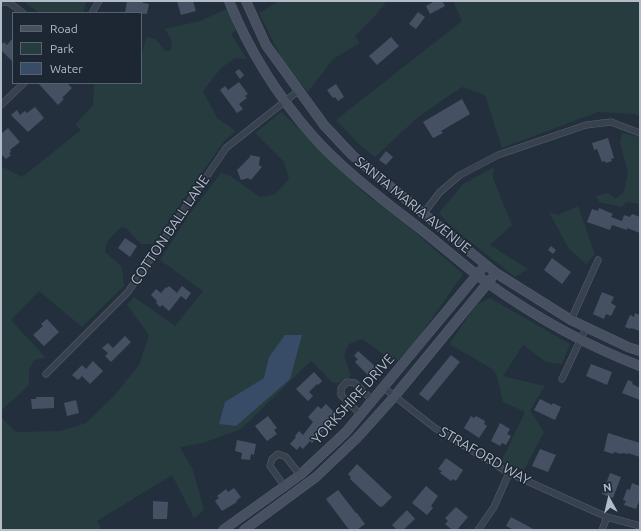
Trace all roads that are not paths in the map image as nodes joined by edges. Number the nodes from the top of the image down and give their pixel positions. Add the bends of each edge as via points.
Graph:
1 (99, 1) edge
2 (229, 1) edge
3 (246, 1) edge
4 (1, 2) edge
5 (22, 12) edge
6 (93, 12) edge
7 (266, 45) junction
8 (252, 52) junction
9 (23, 84) edge
10 (298, 91) junction
11 (284, 101) junction
12 (1, 105) edge
13 (640, 133) edge
14 (352, 155) junction
15 (344, 167) junction
16 (404, 199) junction
17 (395, 209) junction
18 (423, 214) junction
19 (598, 260) dead end
20 (485, 265) junction
21 (496, 273) junction
22 (477, 275) junction
23 (488, 284) junction
24 (571, 320) junction
25 (586, 328) junction
26 (579, 340) junction
27 (640, 352) edge
28 (640, 366) edge
29 (46, 374) dead end
30 (562, 379) dead end
31 (384, 388) junction
32 (394, 397) junction
33 (372, 400) junction
34 (360, 414) junction
35 (509, 473) junction
36 (300, 475) junction
37 (285, 487) junction
38 (607, 517) junction
39 (640, 526) edge
40 (223, 530) edge
41 (244, 530) edge
42 (478, 530) edge
43 (602, 530) edge

1 - 6 street
2 - 8 street, SANTA MARIA AVENUE
3 - 7 street, SANTA MARIA AVENUE
4 - 5 street via 8,2
7 - 8 street
7 - 10 street, SANTA MARIA AVENUE
8 - 11 street, SANTA MARIA AVENUE
9 - 12 street
10 - 11 street, COTTON BALL LANE
10 - 14 street, SANTA MARIA AVENUE via 324,125
11 - 15 street, SANTA MARIA AVENUE via 312,135
11 - 29 street, COTTON BALL LANE via 226,148 128,292
13 - 18 street via 611,122 598,123 498,155 460,175 440,192
14 - 15 street
14 - 16 street, SANTA MARIA AVENUE
15 - 17 street, SANTA MARIA AVENUE
16 - 17 street
16 - 18 street, SANTA MARIA AVENUE
17 - 22 street, SANTA MARIA AVENUE
18 - 20 street, SANTA MARIA AVENUE
19 - 24 street
20 - 21 street, SANTA MARIA AVENUE
20 - 22 street, YORKSHIRE DRIVE
21 - 23 street, YORKSHIRE DRIVE
21 - 24 street, SANTA MARIA AVENUE
22 - 23 street, SANTA MARIA AVENUE
22 - 31 street, YORKSHIRE DRIVE
23 - 26 street, SANTA MARIA AVENUE
23 - 32 street, YORKSHIRE DRIVE
24 - 25 street, SANTA MARIA AVENUE
25 - 26 street
25 - 27 street, SANTA MARIA AVENUE
26 - 28 street, SANTA MARIA AVENUE
26 - 30 street
31 - 32 street, STRAFORD WAY
31 - 33 street, YORKSHIRE DRIVE
32 - 35 street, STRAFORD WAY via 435,428
32 - 41 street, YORKSHIRE DRIVE via 357,438 316,477
33 - 34 street, YORKSHIRE DRIVE
33 - 34 street via 355,383 347,382 341,388 341,396
34 - 36 street, YORKSHIRE DRIVE via 346,432
35 - 38 street, STRAFORD WAY
35 - 42 street via 494,507
36 - 37 street, YORKSHIRE DRIVE
36 - 37 street via 286,457 278,454 272,459 270,466
37 - 40 street, YORKSHIRE DRIVE
38 - 39 street, STRAFORD WAY
38 - 43 street

